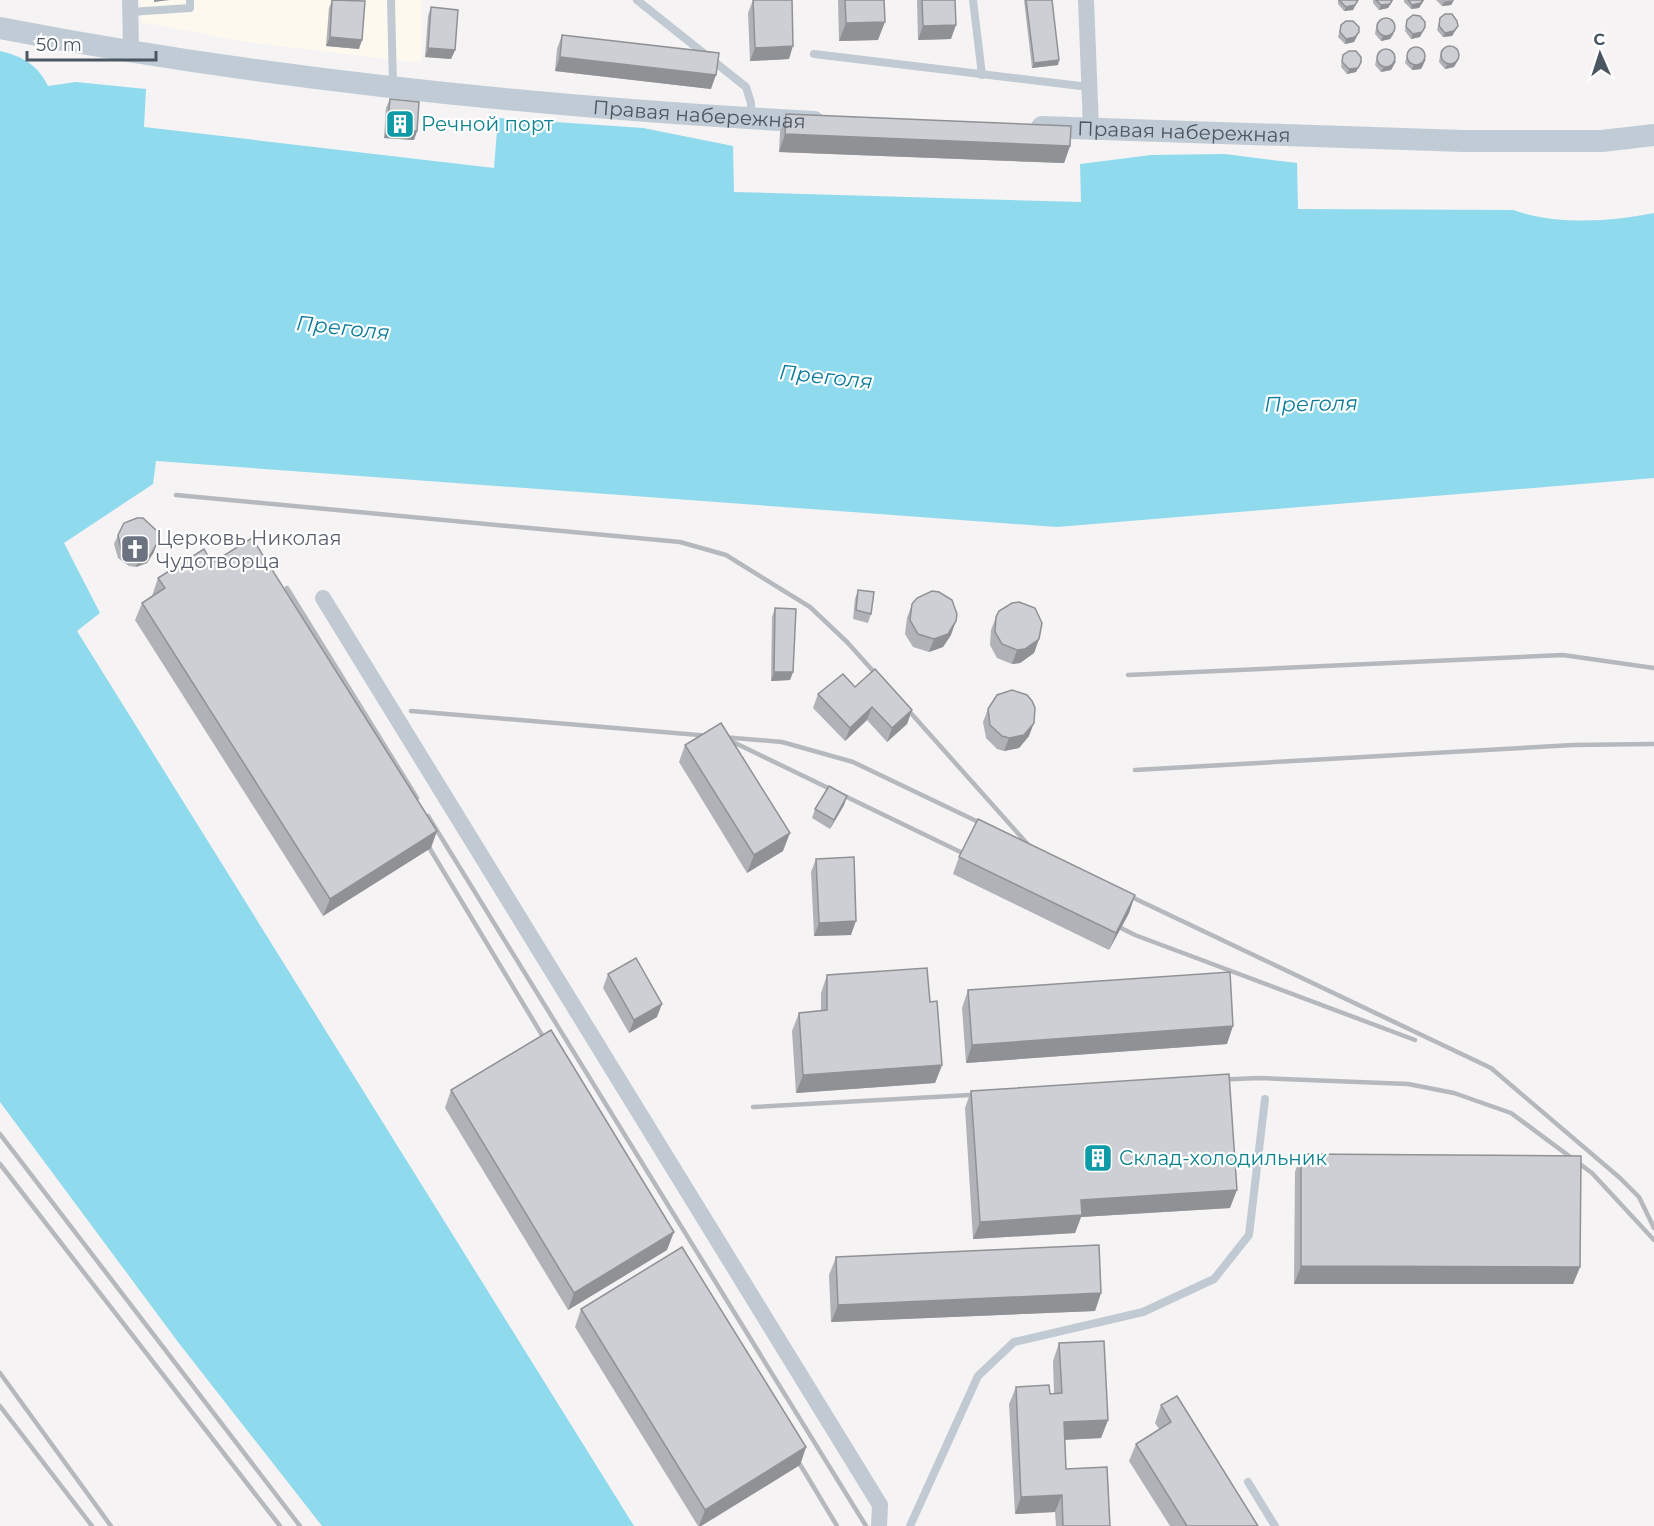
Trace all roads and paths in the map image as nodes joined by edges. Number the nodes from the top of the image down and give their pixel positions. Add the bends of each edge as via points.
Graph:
1 (190, 0) edge
2 (391, 0) edge
3 (637, 0) edge
4 (973, 0) edge
5 (1086, 0) edge
6 (130, 6) edge
7 (0, 28) edge
8 (131, 49) junction
9 (814, 54) dead end
10 (982, 75) junction
11 (393, 86) junction
12 (1089, 87) junction
13 (751, 119) junction
14 (835, 123) edge
15 (1021, 127) edge
16 (1091, 128) junction
17 (1654, 135) edge
18 (323, 598) dead end
19 (1265, 1099) dead end
20 (1248, 1482) dead end
21 (882, 1525) edge
22 (910, 1526) edge
23 (1275, 1526) edge

1 - 6 lane via 190,9
2 - 11 lane
3 - 13 lane via 746,87
4 - 10 lane
5 - 12 street
6 - 8 street
7 - 8 main road, Правая набережная
8 - 11 main road, Правая набережная
9 - 10 lane
10 - 12 lane
11 - 13 main road, Правая набережная via 652,113
12 - 16 street
13 - 14 main road, Правая набережная
15 - 16 main road, Правая набережная
16 - 17 main road, Правая набережная via 1463,141 1602,141
18 - 21 street via 880,1505
19 - 22 lane via 1249,1235 1214,1279 1143,1312 1014,1342 978,1376
20 - 23 lane

